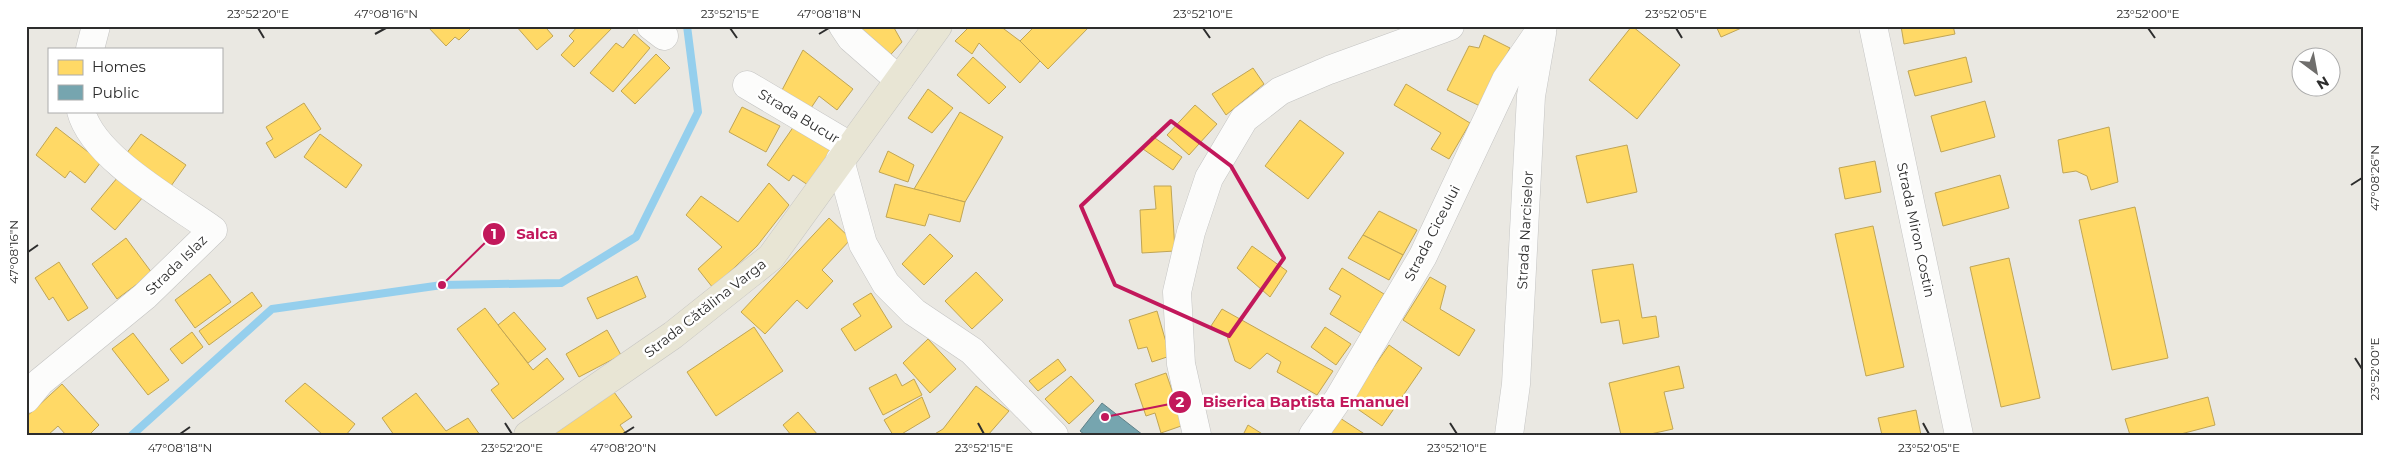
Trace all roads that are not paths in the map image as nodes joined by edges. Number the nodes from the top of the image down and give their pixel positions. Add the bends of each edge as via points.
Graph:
1 (96, 26) edge
2 (843, 26) edge
3 (938, 26) edge
4 (1450, 26) edge
5 (1543, 26) edge
6 (1873, 26) edge
7 (90, 48) edge
8 (899, 80) junction
9 (747, 85) dead end
10 (82, 112) edge
11 (845, 153) junction
12 (26, 399) edge
13 (528, 435) edge
14 (1054, 435) edge
15 (1197, 435) edge
16 (1313, 435) edge
17 (1509, 435) edge
18 (1959, 435) edge

1 - 7 street
2 - 8 street via 851,38
3 - 8 main road, Strada Cătălina Varga
4 - 15 street via 1280,91 1244,118 1209,178 1191,232 1177,292 1181,364
5 - 16 street, Strada Ciceului via 1506,80 1423,256 1339,398
5 - 17 street, Strada Narciselor via 1532,96 1517,375
6 - 18 street, Strada Miron Costin
8 - 11 main road, Strada Cătălina Varga
9 - 11 street, Strada Bucur
10 - 12 street, Strada Islaz via 84,123 111,158 213,230 145,296 40,382
11 - 13 main road, Strada Cătălina Varga via 771,257 673,335
11 - 14 street via 863,244 886,284 914,312 972,351

